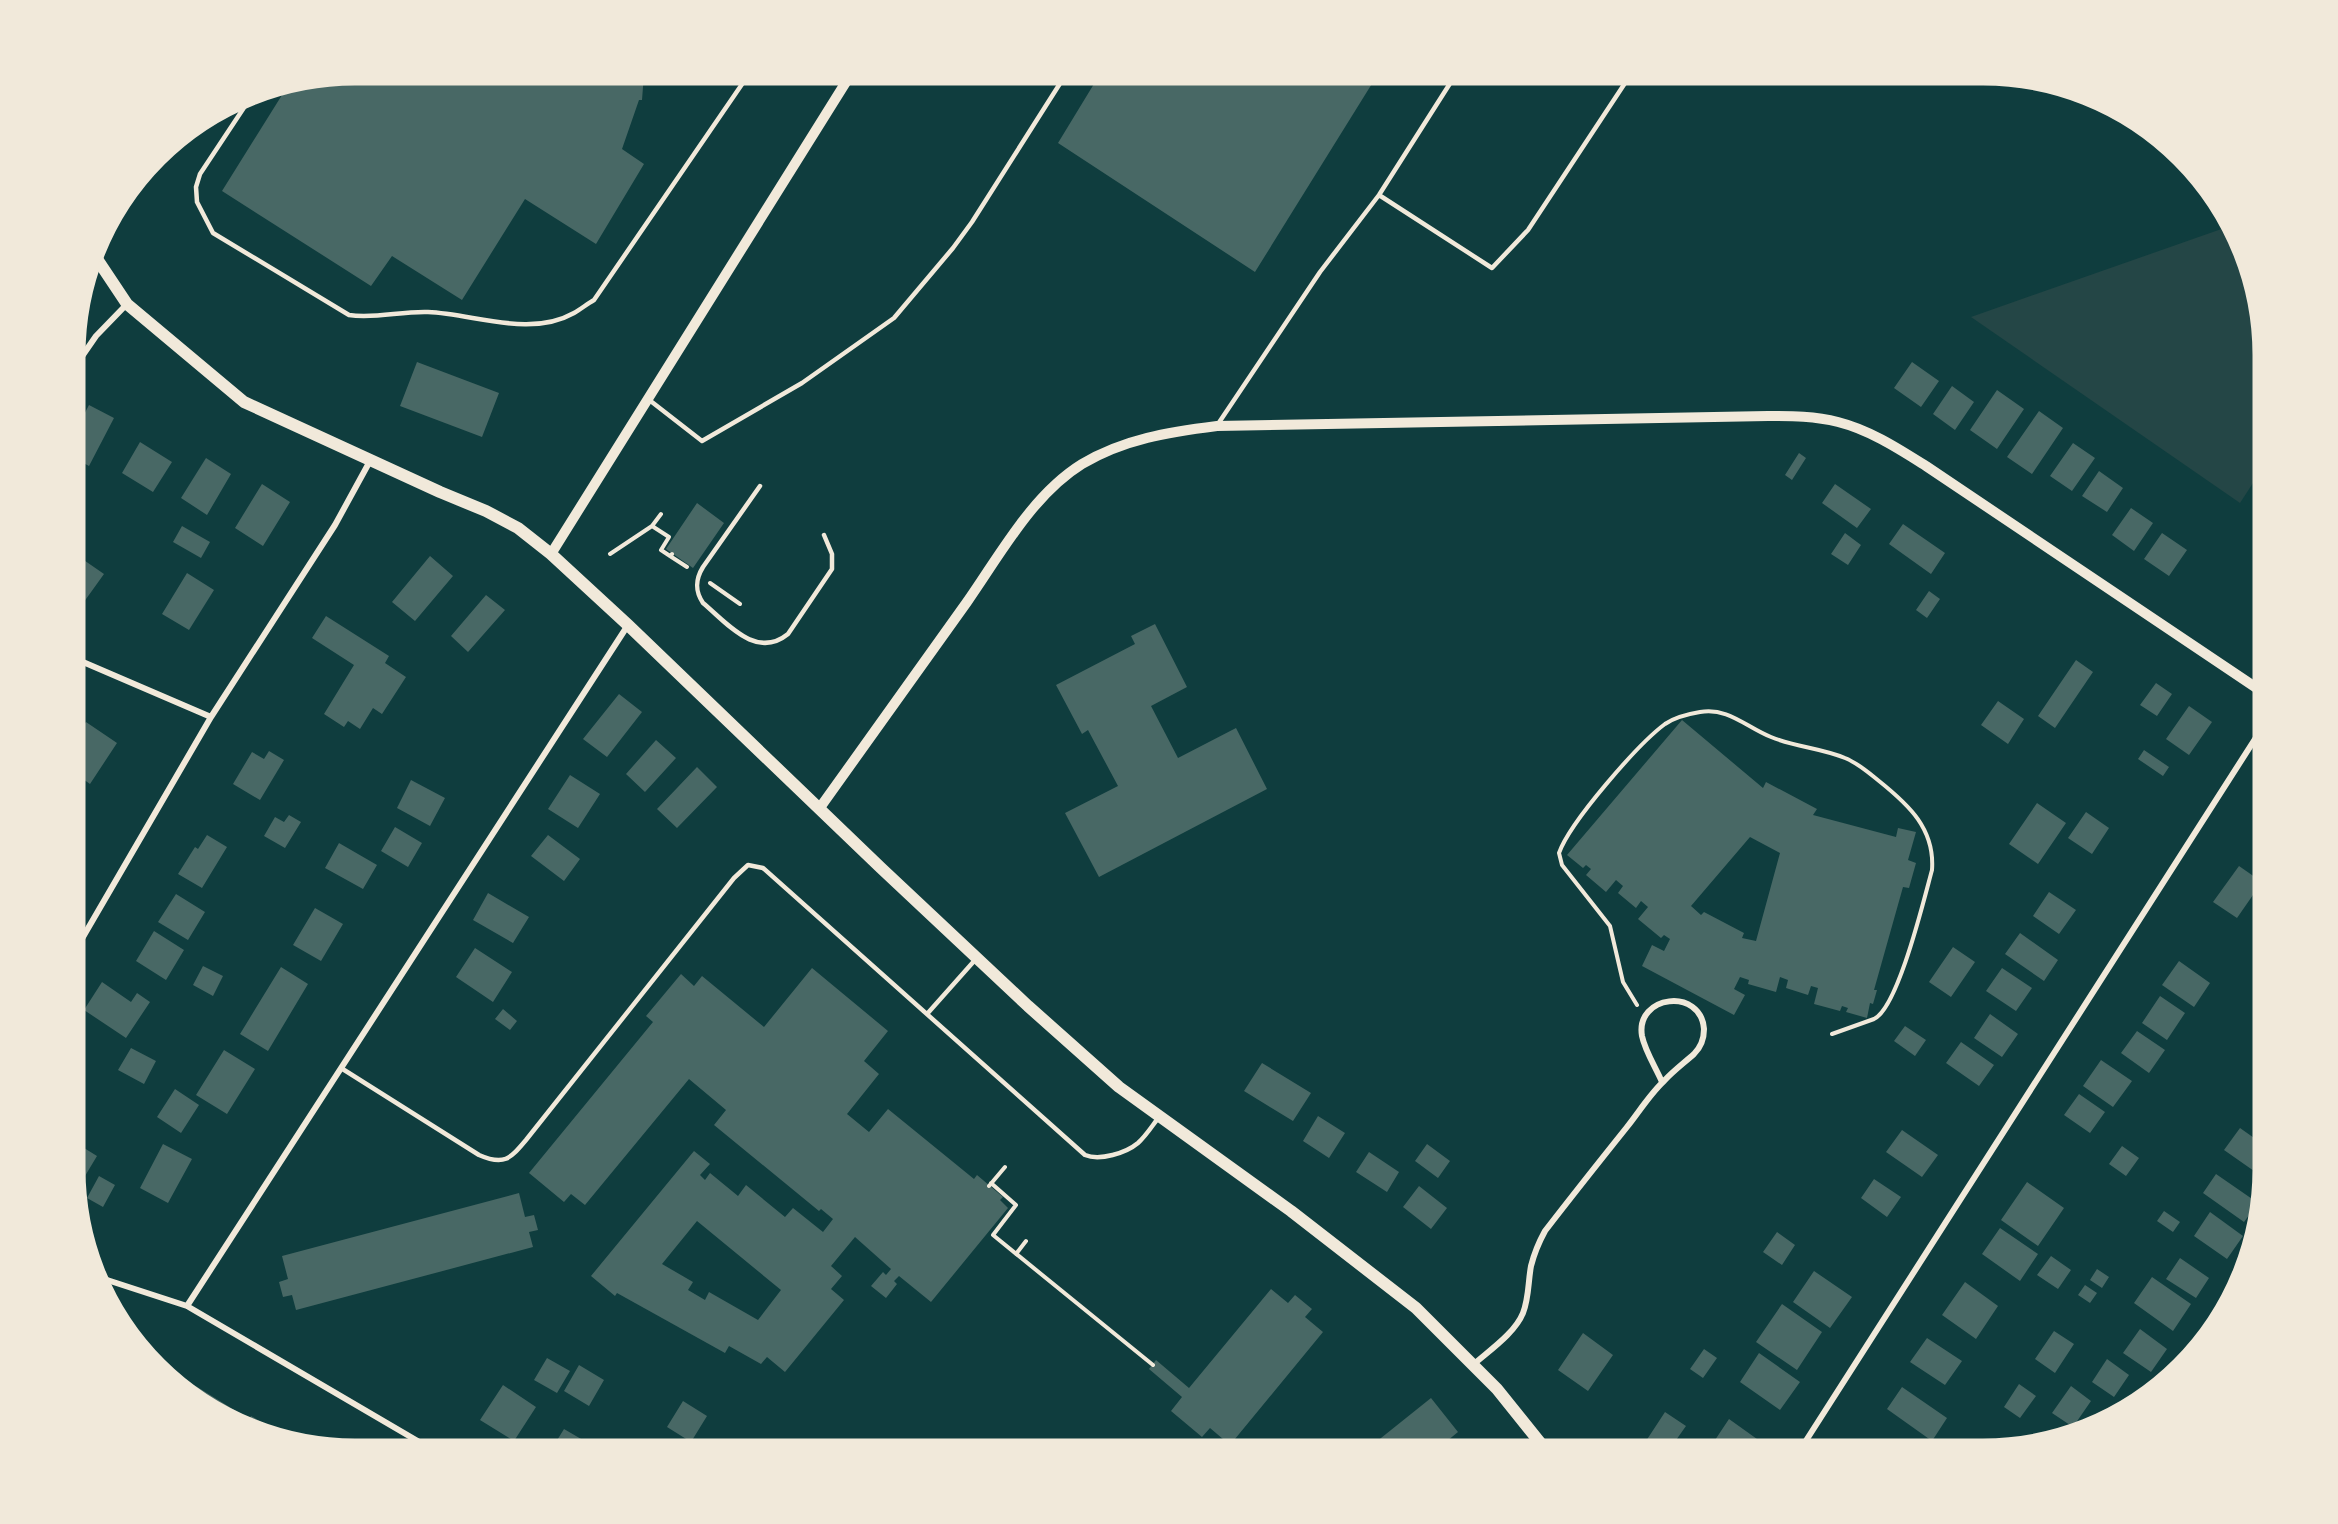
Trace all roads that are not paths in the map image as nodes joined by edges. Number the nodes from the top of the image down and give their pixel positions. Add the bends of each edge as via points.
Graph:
1 (742, 84) edge
2 (845, 84) edge
3 (1060, 84) edge
4 (1450, 84) edge
5 (1624, 84) edge
6 (244, 108) edge
7 (1379, 195) junction
8 (100, 263) edge
9 (127, 304) junction
10 (84, 353) edge
11 (648, 399) junction
12 (1216, 426) junction
13 (370, 461) junction
14 (760, 486) dead end
15 (824, 535) dead end
16 (551, 554) junction
17 (628, 625) junction
18 (84, 662) edge
19 (2254, 686) edge
20 (211, 717) junction
21 (2254, 741) edge
22 (819, 809) junction
23 (84, 935) edge
24 (977, 958) junction
25 (927, 1014) junction
26 (341, 1068) junction
27 (1662, 1082) junction
28 (1160, 1116) junction
29 (108, 1281) edge
30 (187, 1306) junction
31 (1474, 1364) junction
32 (416, 1440) edge
33 (1538, 1440) edge
34 (1806, 1440) edge

1 - 6 lane via 594,300 573,314 549,322 523,324 426,312 349,315 213,233 197,202 196,187 200,174
2 - 11 street
3 - 11 lane via 972,222 894,318 802,383 702,441
4 - 7 lane
5 - 7 lane via 1528,230 1492,268
7 - 12 lane via 1320,272
8 - 9 main road
9 - 10 street
9 - 13 main road via 244,402
11 - 16 street
12 - 19 street via 1768,416 1805,416 1839,422 1868,433 1926,466
12 - 22 street via 1138,439 1081,464 1058,482 1014,535
13 - 16 main road via 486,511 518,528
13 - 20 street via 335,525
14 - 15 lane via 696,582 703,603 745,638 766,644 788,634 832,569 833,559
16 - 17 main road
17 - 22 main road
17 - 26 street
18 - 20 street
20 - 23 street
21 - 34 street
22 - 24 main road
24 - 25 lane
24 - 28 main road via 1119,1087
25 - 26 lane via 763,868 748,865 526,1140 503,1161 479,1155
25 - 28 lane via 1085,1155 1102,1158 1132,1147
26 - 30 street
27 - 27 street via 1703,1041 1703,1022 1698,1013 1691,1006 1672,1000 1652,1008 1642,1026 1642,1037
27 - 31 street via 1545,1231 1536,1247 1522,1316
28 - 31 main road via 1404,1297
29 - 30 street
30 - 32 street
31 - 33 main road

